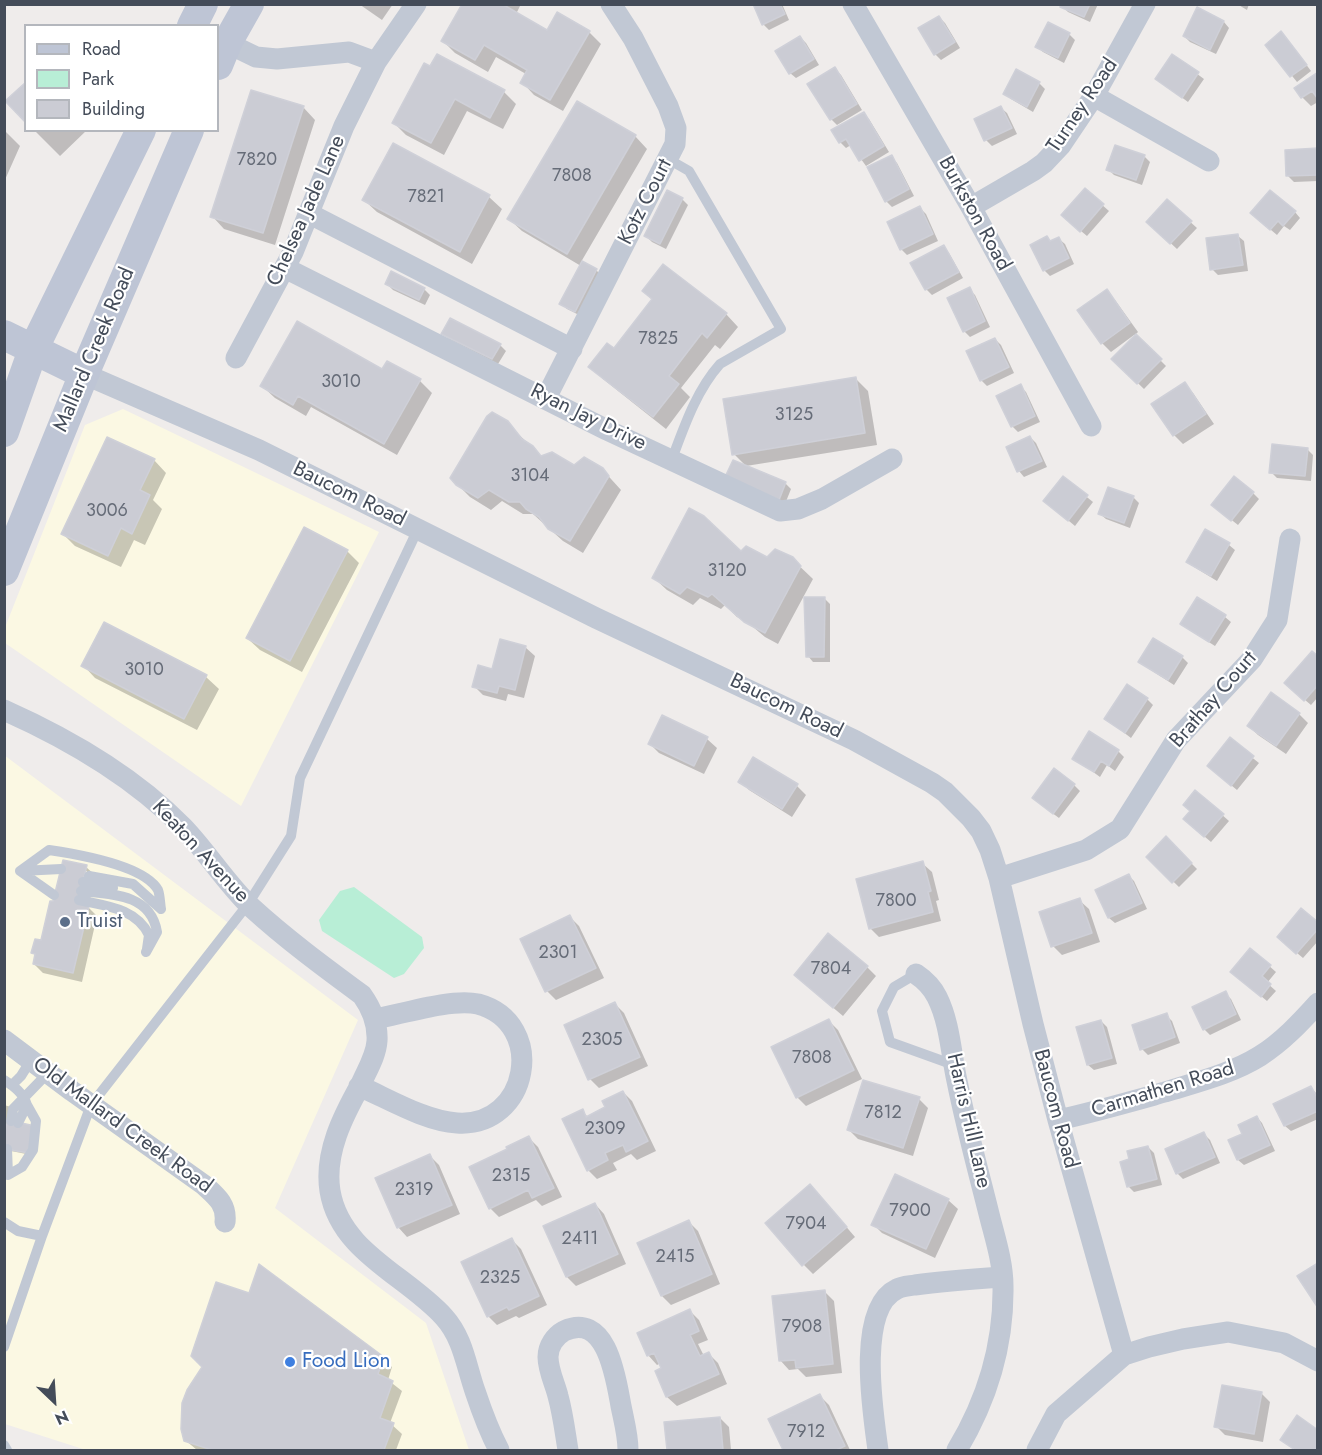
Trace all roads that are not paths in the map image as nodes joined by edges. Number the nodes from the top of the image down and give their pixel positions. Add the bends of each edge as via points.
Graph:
1 (203, 4) edge
2 (249, 4) edge
3 (416, 4) edge
4 (611, 4) edge
5 (853, 4) edge
6 (1145, 4) edge
7 (193, 24) edge
8 (222, 54) edge
9 (376, 62) junction
10 (1094, 96) junction
11 (140, 132) edge
12 (188, 132) edge
13 (668, 159) junction
14 (1209, 161) dead end
15 (971, 207) junction
16 (308, 213) junction
17 (285, 268) junction
18 (4, 335) edge
19 (572, 349) junction
20 (33, 350) junction
21 (236, 358) dead end
22 (84, 374) junction
23 (546, 398) junction
24 (1091, 426) dead end
25 (4, 432) edge
26 (672, 459) junction
27 (892, 459) dead end
28 (418, 529) junction
29 (1290, 539) dead end
30 (4, 571) edge
31 (4, 710) edge
32 (20, 871) junction
33 (999, 878) junction
34 (82, 887) junction
35 (248, 904) junction
36 (160, 914) junction
37 (157, 932) junction
38 (916, 974) joint
39 (1317, 1003) edge
40 (375, 1019) junction
41 (4, 1040) edge
42 (31, 1060) junction
43 (954, 1065) junction
44 (48, 1073) junction
45 (8, 1082) edge
46 (359, 1086) junction
47 (26, 1101) junction
48 (91, 1105) junction
49 (1058, 1120) junction
50 (14, 1122) dead end
51 (11, 1150) dead end
52 (6, 1176) edge
53 (4, 1222) edge
54 (225, 1222) dead end
55 (18, 1231) junction
56 (4, 1232) edge
57 (42, 1236) junction
58 (1002, 1277) junction
59 (4, 1347) edge
60 (1124, 1355) junction
61 (1317, 1361) edge
62 (1056, 1414) junction
63 (4, 1445) edge
64 (7, 1450) edge
65 (499, 1450) edge
66 (568, 1450) edge
67 (628, 1450) edge
68 (878, 1450) edge
69 (957, 1450) edge
70 (1037, 1450) edge
71 (1044, 1450) edge

1 - 7 main road
2 - 8 main road
3 - 9 street
4 - 13 street, Kotz Court via 668,106 676,128 675,144
5 - 15 street, Burkston Road
6 - 10 street, Turney Road
8 - 9 street via 277,59 349,52
9 - 16 street, Chelsea Jade Lane
10 - 14 street
10 - 15 street, Turney Road via 1044,163
11 - 20 main road
12 - 22 main road, Mallard Creek Road
13 - 19 street, Kotz Court
13 - 26 lane via 689,171 781,329 720,364 712,373 687,418
15 - 24 street, Burkston Road
16 - 17 street, Chelsea Jade Lane
16 - 19 street
17 - 21 street, Chelsea Jade Lane
17 - 23 street, Ryan Jay Drive
18 - 20 main road
19 - 23 street, Kotz Court
20 - 22 main road
20 - 25 main road
22 - 28 street, Baucom Road via 259,450
22 - 30 main road, Mallard Creek Road
23 - 26 street, Ryan Jay Drive
26 - 27 street, Ryan Jay Drive via 780,511 798,509 822,499
28 - 33 street, Baucom Road via 854,740 932,783 981,831
28 - 35 lane via 300,778 291,836
29 - 33 street, Brathay Court via 1277,620 1252,658 1176,740 1120,829 1086,850
31 - 35 street, Keaton Avenue via 98,759 145,794 183,827
32 - 32 lane via 58,881
32 - 36 lane via 49,850 123,867 144,877 158,891
33 - 49 street, Baucom Road
34 - 36 lane via 138,894
34 - 37 lane via 134,900 152,914
34 - 37 lane via 135,916 149,935 146,952
35 - 40 street, Keaton Avenue via 283,937 362,995
35 - 48 lane
36 - 37 lane
38 - 43 street, Harris Hill Lane via 926,980 937,997
38 - 43 lane via 894,987 882,1011 890,1042
39 - 49 street, Carmathen Road via 1283,1040 1236,1068 1169,1091
40 - 46 street, Keaton Avenue via 377,1044
40 - 46 street via 457,1002 485,1006 500,1015 515,1032 522,1050 523,1069 509,1102 492,1116 458,1124 435,1120
41 - 42 street, Old Mallard Creek Road
42 - 44 street, Old Mallard Creek Road
42 - 45 lane via 21,1076
43 - 58 street, Harris Hill Lane
44 - 47 lane
44 - 48 street, Old Mallard Creek Road
45 - 47 lane
46 - 65 street, Keaton Avenue via 335,1139 330,1162 331,1192 337,1214 355,1243 426,1298 446,1319 464,1352 474,1390
47 - 50 lane via 13,1109
47 - 52 lane via 36,1121 33,1150 22,1167
48 - 54 street, Old Mallard Creek Road via 210,1190 222,1203
48 - 57 lane
49 - 60 street, Baucom Road
51 - 52 lane via 13,1166
53 - 55 lane
55 - 56 lane
55 - 57 lane
57 - 59 lane
58 - 68 street via 898,1288 880,1304 871,1338
58 - 69 street, Harris Hill Lane via 999,1347 972,1425
60 - 61 street via 1228,1332 1284,1343
60 - 62 street
62 - 70 street
62 - 71 street
63 - 64 lane
66 - 67 street via 548,1357 555,1338 577,1328 597,1335 611,1361 628,1434

